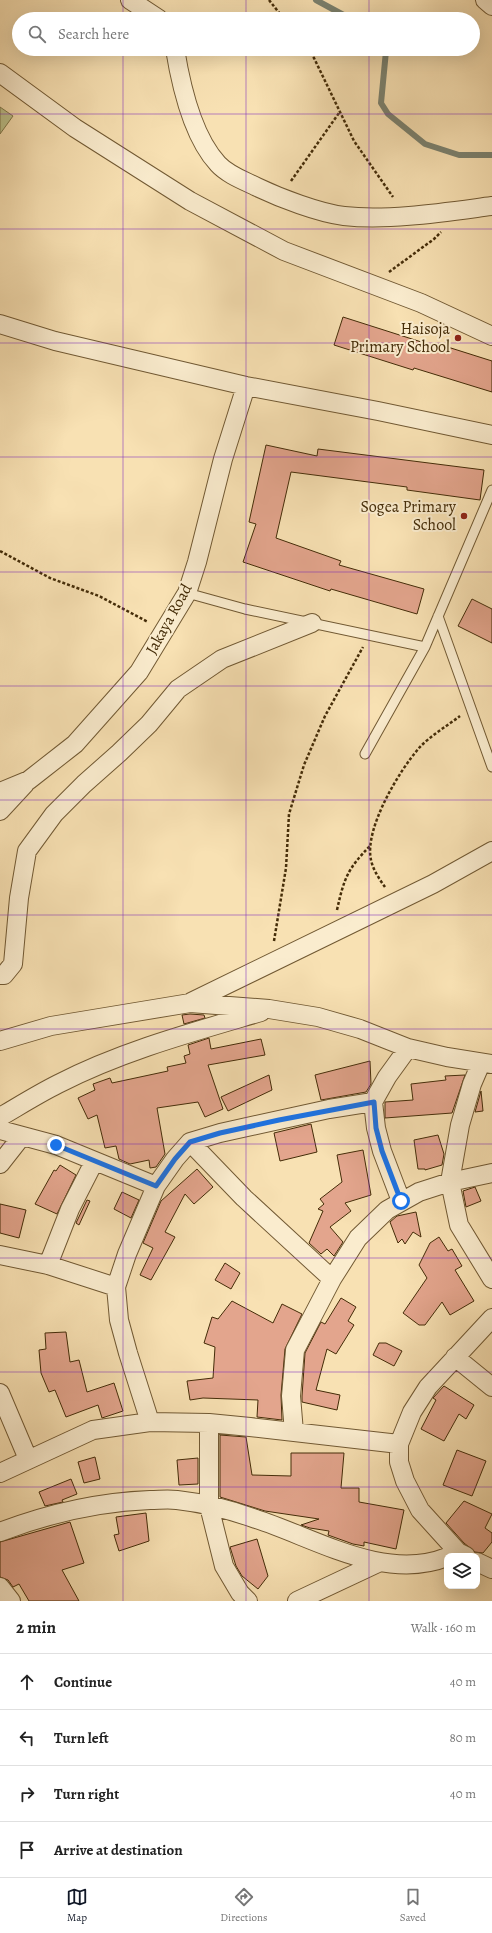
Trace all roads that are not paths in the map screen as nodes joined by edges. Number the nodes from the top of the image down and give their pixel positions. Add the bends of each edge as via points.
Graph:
1 (130, 0) edge
2 (485, 0) edge
3 (492, 6) edge
4 (148, 12) edge
5 (175, 56) edge
6 (0, 73) edge
7 (492, 206) edge
8 (0, 324) edge
9 (491, 334) edge
10 (246, 386) junction
11 (492, 435) edge
12 (492, 490) edge
13 (187, 593) junction
14 (438, 616) junction
15 (312, 623) junction
16 (425, 647) junction
17 (365, 754) dead end
18 (492, 767) edge
19 (29, 780) junction
20 (0, 792) edge
21 (0, 811) edge
22 (490, 854) edge
23 (0, 976) edge
24 (190, 1002) junction
25 (269, 1009) junction
26 (0, 1041) edge
27 (408, 1048) junction
28 (487, 1064) edge
29 (374, 1102) junction
30 (0, 1117) edge
31 (0, 1130) edge
32 (22, 1136) junction
33 (190, 1142) junction
34 (94, 1162) junction
35 (0, 1164) edge
36 (492, 1173) edge
37 (450, 1182) junction
38 (156, 1186) junction
39 (401, 1201) junction
40 (0, 1255) edge
41 (48, 1265) junction
42 (332, 1278) junction
43 (492, 1279) edge
44 (116, 1287) junction
45 (492, 1318) edge
46 (455, 1357) junction
47 (492, 1387) edge
48 (0, 1393) edge
49 (150, 1422) junction
50 (209, 1424) junction
51 (294, 1432) junction
52 (399, 1444) junction
53 (28, 1459) junction
54 (0, 1472) edge
55 (209, 1506) junction
56 (0, 1532) edge
57 (453, 1553) edge
58 (444, 1558) edge
59 (380, 1562) junction
60 (480, 1564) edge
61 (492, 1570) edge
62 (0, 1587) edge
63 (12, 1601) edge
64 (248, 1601) edge
65 (297, 1601) edge

1 - 4 street
2 - 3 street
5 - 7 street via 189,110 202,142 219,165 278,198 343,216 406,216
6 - 9 street via 75,128 190,201 284,251 421,303
8 - 10 street via 55,341
10 - 11 street via 378,410
10 - 13 street, Jakaya Road via 223,458
12 - 14 lane
13 - 15 lane via 245,609
13 - 19 street, Jakaya Road via 139,672 75,744
14 - 16 lane
14 - 18 lane
15 - 16 lane
15 - 23 street via 222,659 178,690 149,724 54,814 27,851 18,898 13,964
16 - 17 lane
19 - 20 street, Jakaya Road
19 - 21 street
22 - 24 street via 434,884
24 - 25 street
24 - 26 street via 63,1023
25 - 27 street via 353,1027
25 - 30 street via 174,1037 109,1061 58,1084
27 - 28 street
27 - 29 street via 387,1077
28 - 37 street via 472,1084 460,1125
29 - 33 street via 264,1123
29 - 39 street via 376,1128 382,1151
31 - 32 street
32 - 34 street via 56,1145
32 - 35 street
33 - 38 street
33 - 42 street via 244,1198
34 - 38 street
34 - 41 street via 70,1209
36 - 37 street
37 - 39 street
37 - 43 street via 459,1225
38 - 44 street
39 - 42 street via 387,1210 358,1238
40 - 41 street
41 - 44 street
42 - 51 street via 295,1350 291,1396
44 - 49 street via 119,1320
45 - 46 street
46 - 47 street
46 - 52 street via 428,1387 412,1412
48 - 53 street
49 - 50 street
49 - 53 street via 93,1430
50 - 51 street
50 - 55 street
51 - 52 street
52 - 57 street via 399,1462 405,1481 420,1510
53 - 54 street
55 - 56 street via 176,1500 129,1501 60,1513
55 - 59 street via 258,1519 320,1544
55 - 64 street via 224,1566 240,1593
58 - 59 street via 407,1565
59 - 65 street
60 - 61 street
62 - 63 street

